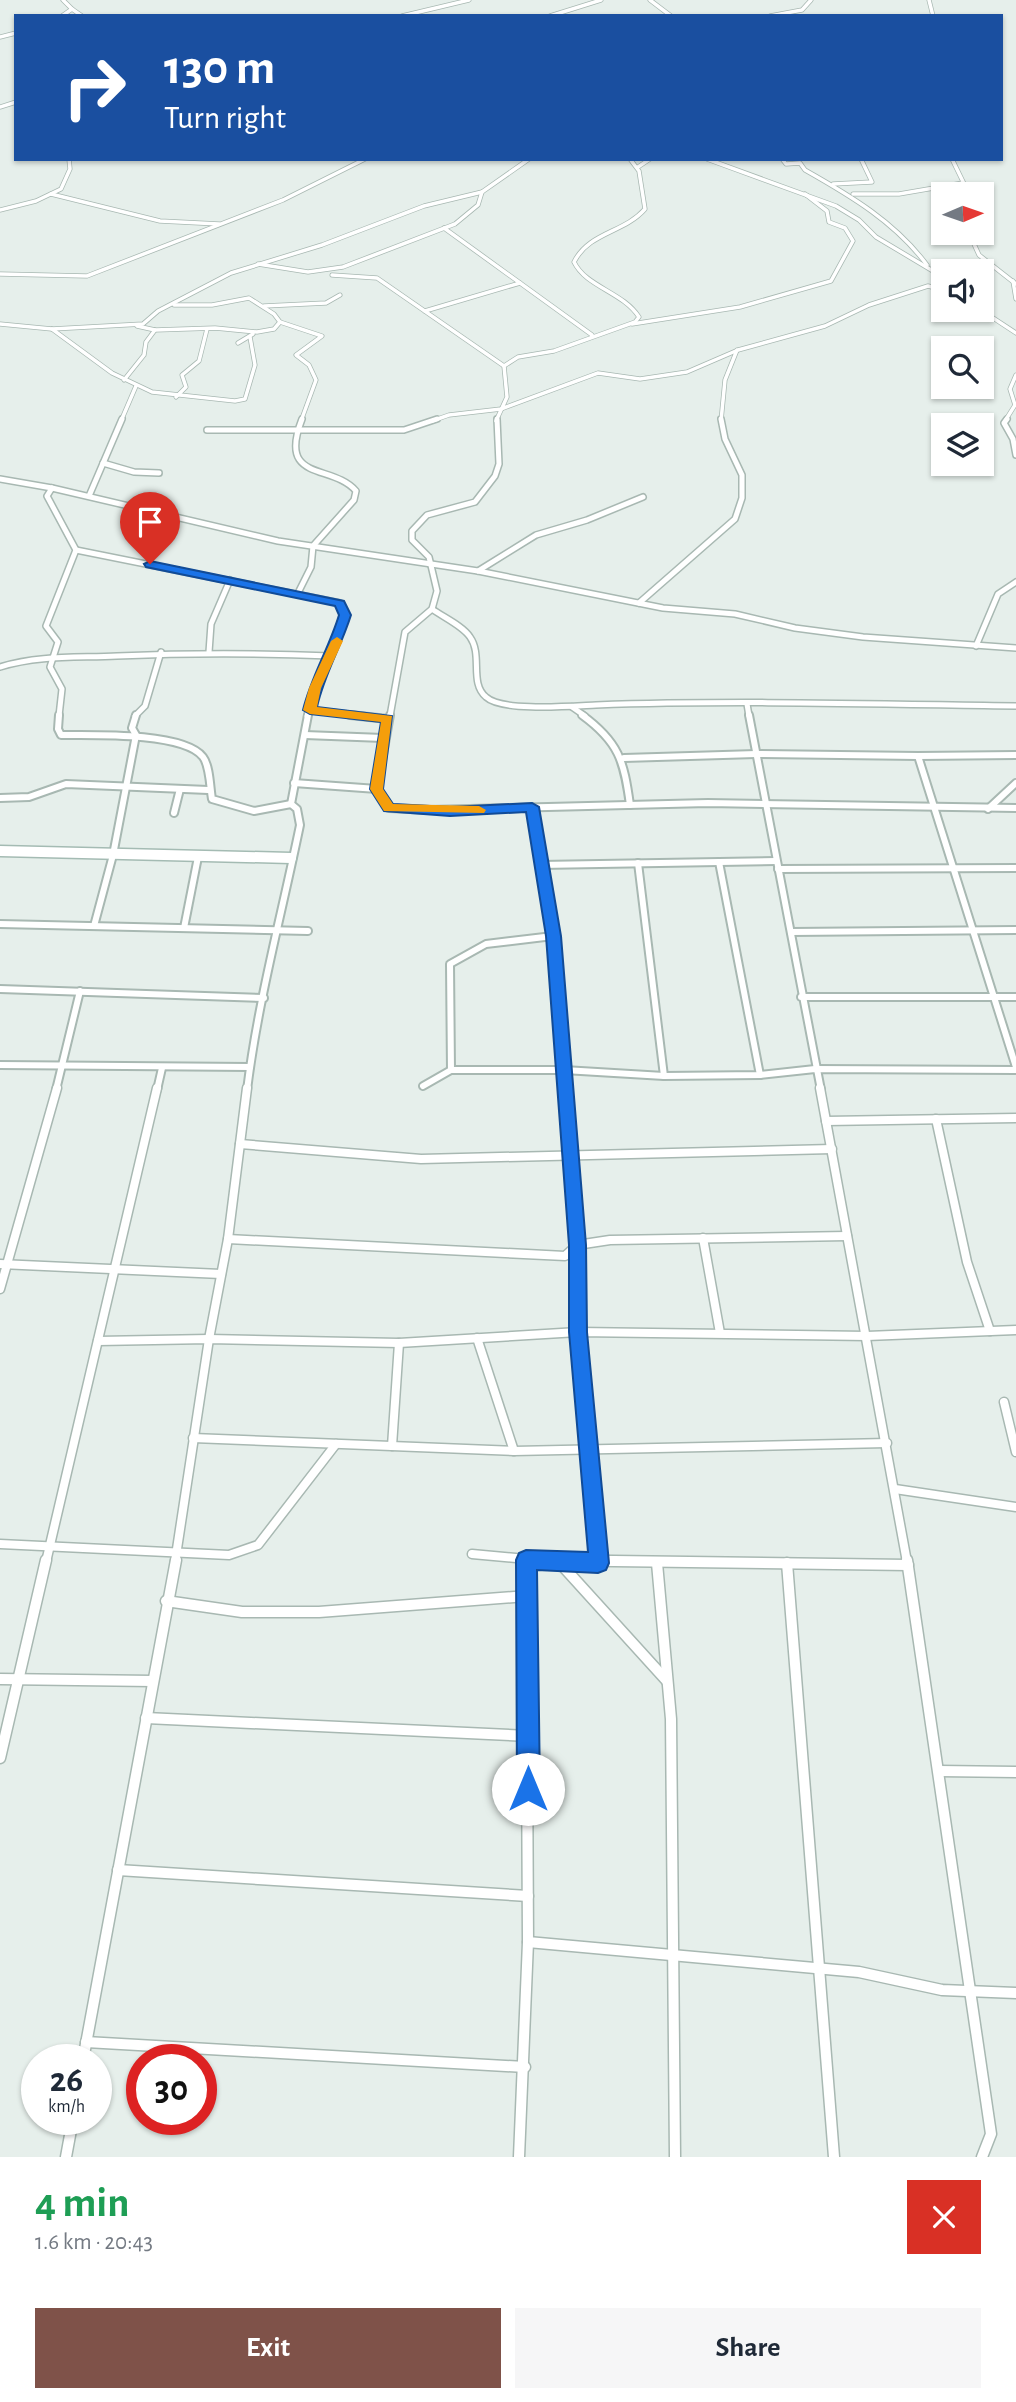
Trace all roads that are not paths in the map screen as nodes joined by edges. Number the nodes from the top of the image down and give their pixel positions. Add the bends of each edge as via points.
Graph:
1 (63, 0) edge
2 (469, 0) edge
3 (601, 0) edge
4 (650, 0) edge
5 (811, 0) edge
6 (662, 8) junction
7 (72, 9) junction
8 (65, 14) edge
9 (79, 14) edge
10 (410, 14) edge
11 (556, 14) edge
12 (661, 14) edge
13 (669, 14) edge
14 (781, 14) edge
15 (70, 161) edge
16 (360, 161) edge
17 (526, 161) edge
18 (632, 161) edge
19 (647, 161) edge
20 (713, 161) edge
21 (784, 161) edge
22 (862, 161) edge
23 (953, 161) edge
24 (638, 167) junction
25 (963, 182) edge
26 (832, 184) junction
27 (931, 188) edge
28 (482, 192) junction
29 (51, 194) junction
30 (805, 194) junction
31 (850, 194) junction
32 (0, 210) edge
33 (223, 224) junction
34 (444, 228) junction
35 (974, 245) edge
36 (256, 264) junction
37 (928, 266) junction
38 (931, 268) edge
39 (0, 274) edge
40 (324, 274) junction
41 (1014, 282) edge
42 (520, 283) junction
43 (931, 287) edge
44 (340, 295) dead end
45 (1016, 299) edge
46 (170, 304) junction
47 (264, 306) junction
48 (425, 311) junction
49 (994, 319) edge
50 (280, 322) junction
51 (0, 324) edge
52 (135, 325) junction
53 (628, 325) junction
54 (51, 329) junction
55 (207, 329) junction
56 (155, 330) junction
57 (257, 332) junction
58 (1016, 333) edge
59 (592, 335) junction
60 (250, 337) junction
61 (238, 343) dead end
62 (738, 350) junction
63 (504, 366) junction
64 (1016, 375) edge
65 (124, 380) junction
66 (136, 386) junction
67 (176, 397) junction
68 (501, 409) junction
69 (207, 430) dead end
70 (299, 430) junction
71 (1016, 455) edge
72 (103, 463) junction
73 (159, 473) dead end
74 (0, 479) edge
75 (52, 488) junction
76 (89, 496) junction
77 (643, 497) dead end
78 (313, 546) junction
79 (76, 550) junction
80 (432, 564) junction
81 (478, 571) junction
82 (230, 580) junction
83 (1016, 582) edge
84 (298, 593) junction
85 (639, 603) junction
86 (432, 609) junction
87 (976, 646) junction
88 (1016, 648) edge
89 (161, 652) junction
90 (209, 652) junction
91 (56, 655) junction
92 (331, 656) junction
93 (0, 667) edge
94 (747, 704) junction
95 (571, 706) junction
96 (1016, 706) edge
97 (310, 710) junction
98 (388, 719) junction
99 (136, 735) junction
100 (305, 735) junction
101 (383, 738) junction
102 (756, 754) junction
103 (1016, 755) edge
104 (918, 756) junction
105 (624, 758) junction
106 (293, 783) junction
107 (1016, 783) edge
108 (124, 788) junction
109 (180, 789) junction
110 (377, 789) junction
111 (208, 790) junction
112 (0, 798) edge
113 (765, 803) junction
114 (291, 804) junction
115 (630, 805) junction
116 (532, 807) junction
117 (1016, 808) edge
118 (987, 810) junction
119 (934, 811) junction
120 (174, 813) dead end
121 (0, 851) edge
122 (113, 855) junction
123 (198, 856) junction
124 (291, 858) junction
125 (719, 862) junction
126 (638, 863) junction
127 (540, 865) junction
128 (777, 865) junction
129 (1016, 868) edge
130 (953, 869) junction
131 (0, 924) edge
132 (94, 926) junction
133 (184, 928) junction
134 (277, 930) junction
135 (308, 930) dead end
136 (972, 930) junction
137 (1016, 930) edge
138 (791, 932) junction
139 (553, 936) junction
140 (0, 989) edge
141 (80, 991) junction
142 (801, 997) junction
143 (1016, 997) edge
144 (264, 998) junction
145 (994, 998) junction
146 (0, 1065) edge
147 (62, 1066) junction
148 (162, 1068) junction
149 (250, 1068) junction
150 (815, 1069) junction
151 (1016, 1069) edge
152 (451, 1070) junction
153 (564, 1070) junction
154 (760, 1074) junction
155 (664, 1076) junction
156 (423, 1086) dead end
157 (1016, 1118) edge
158 (936, 1119) junction
159 (826, 1121) junction
160 (240, 1144) junction
161 (832, 1149) junction
162 (569, 1156) junction
163 (847, 1236) junction
164 (703, 1238) junction
165 (228, 1239) junction
166 (577, 1245) junction
167 (4, 1264) edge
168 (112, 1269) junction
169 (220, 1274) junction
170 (0, 1289) edge
171 (1016, 1330) edge
172 (578, 1332) junction
173 (990, 1332) junction
174 (720, 1333) junction
175 (867, 1336) junction
176 (477, 1338) junction
177 (209, 1339) junction
178 (98, 1341) junction
179 (399, 1343) junction
180 (1004, 1402) dead end
181 (193, 1438) junction
182 (887, 1443) junction
183 (337, 1444) junction
184 (392, 1446) junction
185 (590, 1449) junction
186 (514, 1451) junction
187 (1016, 1452) edge
188 (895, 1489) junction
189 (1016, 1507) edge
190 (0, 1544) edge
191 (47, 1545) junction
192 (177, 1553) junction
193 (472, 1554) dead end
194 (526, 1560) junction
195 (559, 1562) junction
196 (598, 1563) junction
197 (657, 1563) junction
198 (787, 1563) junction
199 (908, 1565) junction
200 (527, 1596) junction
201 (166, 1601) junction
202 (0, 1679) edge
203 (19, 1679) junction
204 (153, 1681) junction
205 (668, 1681) junction
206 (146, 1718) junction
207 (529, 1736) junction
208 (0, 1758) edge
209 (939, 1771) junction
210 (1016, 1772) edge
211 (118, 1870) junction
212 (528, 1896) junction
213 (528, 1942) junction
214 (673, 1956) junction
215 (820, 1968) junction
216 (971, 1990) junction
217 (1016, 1993) edge
218 (86, 2042) joint
219 (525, 2067) junction
220 (70, 2135) edge
221 (66, 2157) edge
222 (519, 2157) edge
223 (675, 2157) edge
224 (834, 2157) edge
225 (982, 2157) edge

1 - 7 street
2 - 10 street
3 - 11 street
4 - 6 street
5 - 14 street via 802,10
6 - 12 street
6 - 13 street
7 - 8 street
7 - 9 street
15 - 29 street via 65,186
16 - 33 street
17 - 28 street
18 - 24 street
19 - 24 street
20 - 30 street
21 - 26 street via 800,163
22 - 26 street via 872,182
23 - 25 street
24 - 53 street via 644,192 641,216 587,243 574,262 578,272 609,287 635,308 639,317
26 - 31 street
27 - 31 street
28 - 34 street via 474,209
28 - 36 street via 424,206 322,245
29 - 32 street
29 - 33 street via 160,221
30 - 37 street via 859,220 876,237
30 - 53 street via 827,211 829,222 845,228 853,241 831,281 740,307
31 - 37 street via 874,210
33 - 39 street via 87,276
34 - 40 street
34 - 42 street
35 - 41 street via 979,255
36 - 40 street
36 - 46 street
37 - 38 street
40 - 48 street via 377,278
41 - 45 street
42 - 48 street
42 - 59 street
43 - 62 street via 869,305 825,326
44 - 47 street via 326,303
46 - 47 street via 212,305 244,298
46 - 52 street
47 - 50 street
48 - 63 street
49 - 58 street
50 - 57 street via 274,329
50 - 70 street via 322,336 296,355 309,365 316,380
51 - 54 street
52 - 54 street
52 - 56 street
53 - 59 street
54 - 65 street
55 - 56 street
55 - 57 street
55 - 67 street via 199,361 182,375 186,387
56 - 65 street via 144,355
57 - 60 street
59 - 63 street via 554,351 518,357
60 - 61 street
60 - 67 street via 255,365 245,399
62 - 68 street via 701,367 660,377 598,373
62 - 85 street via 726,376 721,418 727,446 741,465 738,516
63 - 68 street via 507,397
64 - 71 street via 1010,389 1015,405 1004,423
65 - 66 street
66 - 67 street
66 - 72 street
68 - 70 street via 439,417 393,432
68 - 80 street via 496,427 499,464 483,494 470,504 427,516 412,531 412,540
69 - 70 street
70 - 78 street via 296,442 304,464 318,476 356,491 354,500
72 - 73 street
72 - 76 street
74 - 75 street
75 - 76 street
75 - 79 street via 47,496
76 - 78 street via 237,533
77 - 81 street via 536,535
78 - 80 street
78 - 84 street via 311,567
79 - 82 street
79 - 91 street via 50,604 46,626 59,642
80 - 81 street
80 - 86 street via 438,591
81 - 85 street
82 - 84 street
82 - 90 street via 211,624
83 - 87 street via 998,594
84 - 92 street via 331,599 343,608 345,615
85 - 87 street via 735,614 863,637
86 - 95 street via 470,636 478,684 485,698 499,704
86 - 98 street via 406,628
87 - 88 street
89 - 90 street
89 - 91 street
89 - 99 street via 145,706 136,713 132,728
90 - 92 street
91 - 93 street
91 - 99 street via 50,667 62,689 61,735
92 - 97 street
94 - 95 street
94 - 96 street
94 - 102 street
95 - 105 street via 607,733
97 - 98 street
97 - 100 street
98 - 101 street
99 - 108 street
99 - 111 street via 193,749 204,758
100 - 101 street
100 - 106 street
101 - 110 street
102 - 104 street
102 - 105 street
102 - 113 street
103 - 104 street
104 - 119 street
105 - 115 street
106 - 110 street
106 - 114 street
107 - 118 street
108 - 109 street
108 - 112 street via 66,784 29,797
108 - 122 street
109 - 111 street
109 - 120 street
110 - 116 street via 389,808
111 - 114 street via 212,799 254,811
113 - 115 street
113 - 119 street
113 - 128 street
114 - 124 street via 297,809 300,825
115 - 116 street
116 - 127 street
117 - 118 street
118 - 119 street
119 - 130 street
121 - 122 street
122 - 123 street
122 - 132 street
123 - 124 street
123 - 133 street
124 - 134 street
125 - 126 street
125 - 128 street
125 - 154 street
126 - 127 street
126 - 155 street
127 - 139 street
128 - 130 street
128 - 138 street
129 - 130 street
130 - 136 street
131 - 132 street
132 - 133 street
133 - 134 street
134 - 135 street
134 - 144 street
136 - 137 street
136 - 138 street
136 - 145 street
138 - 142 street
139 - 152 street via 485,941 450,964
139 - 153 street
140 - 141 street
141 - 144 street
141 - 147 street
142 - 145 street
142 - 150 street
143 - 145 street
144 - 149 street
145 - 151 street
146 - 147 street
147 - 148 street
147 - 167 street
148 - 149 street
148 - 168 street
149 - 160 street
150 - 151 street
150 - 154 street
150 - 159 street
152 - 153 street
152 - 156 street
153 - 155 street
153 - 162 street
154 - 155 street
157 - 158 street
158 - 159 street
158 - 173 street via 967,1262
159 - 161 street
160 - 162 street via 421,1158
160 - 165 street
161 - 162 street
161 - 163 street
162 - 166 street
163 - 164 street
163 - 175 street
164 - 166 street
164 - 174 street
165 - 166 street via 565,1256
165 - 169 street
166 - 172 street
167 - 168 street
167 - 170 street
168 - 169 street
168 - 178 street
169 - 177 street
171 - 173 street
172 - 174 street
172 - 176 street
172 - 185 street
173 - 175 street
174 - 175 street
175 - 182 street
176 - 179 street
176 - 186 street
177 - 178 street
177 - 179 street
177 - 181 street
178 - 191 street
179 - 184 street
180 - 187 street
181 - 183 street
181 - 192 street
182 - 185 street
182 - 188 street
183 - 184 street
183 - 192 street via 258,1545 229,1555
184 - 186 street
185 - 186 street
185 - 196 street
188 - 189 street
188 - 199 street
190 - 191 street
191 - 192 street
191 - 203 street
192 - 201 street
193 - 194 street
194 - 195 street
194 - 200 street
195 - 196 street
195 - 205 street
196 - 197 street
197 - 198 street
197 - 205 street
198 - 199 street
198 - 215 street
199 - 209 street
200 - 201 street via 319,1612 242,1612
200 - 207 street
201 - 204 street
202 - 203 street
203 - 204 street
203 - 208 street
204 - 206 street
205 - 214 street
206 - 207 street
206 - 211 street
207 - 212 street
209 - 210 street
209 - 216 street
211 - 212 street
211 - 218 street
212 - 213 street
213 - 214 street
213 - 219 street
214 - 215 street
214 - 223 street
215 - 216 street via 942,1990
215 - 224 street
216 - 217 street
216 - 225 street via 991,2134
218 - 219 street
219 - 222 street
220 - 221 street

